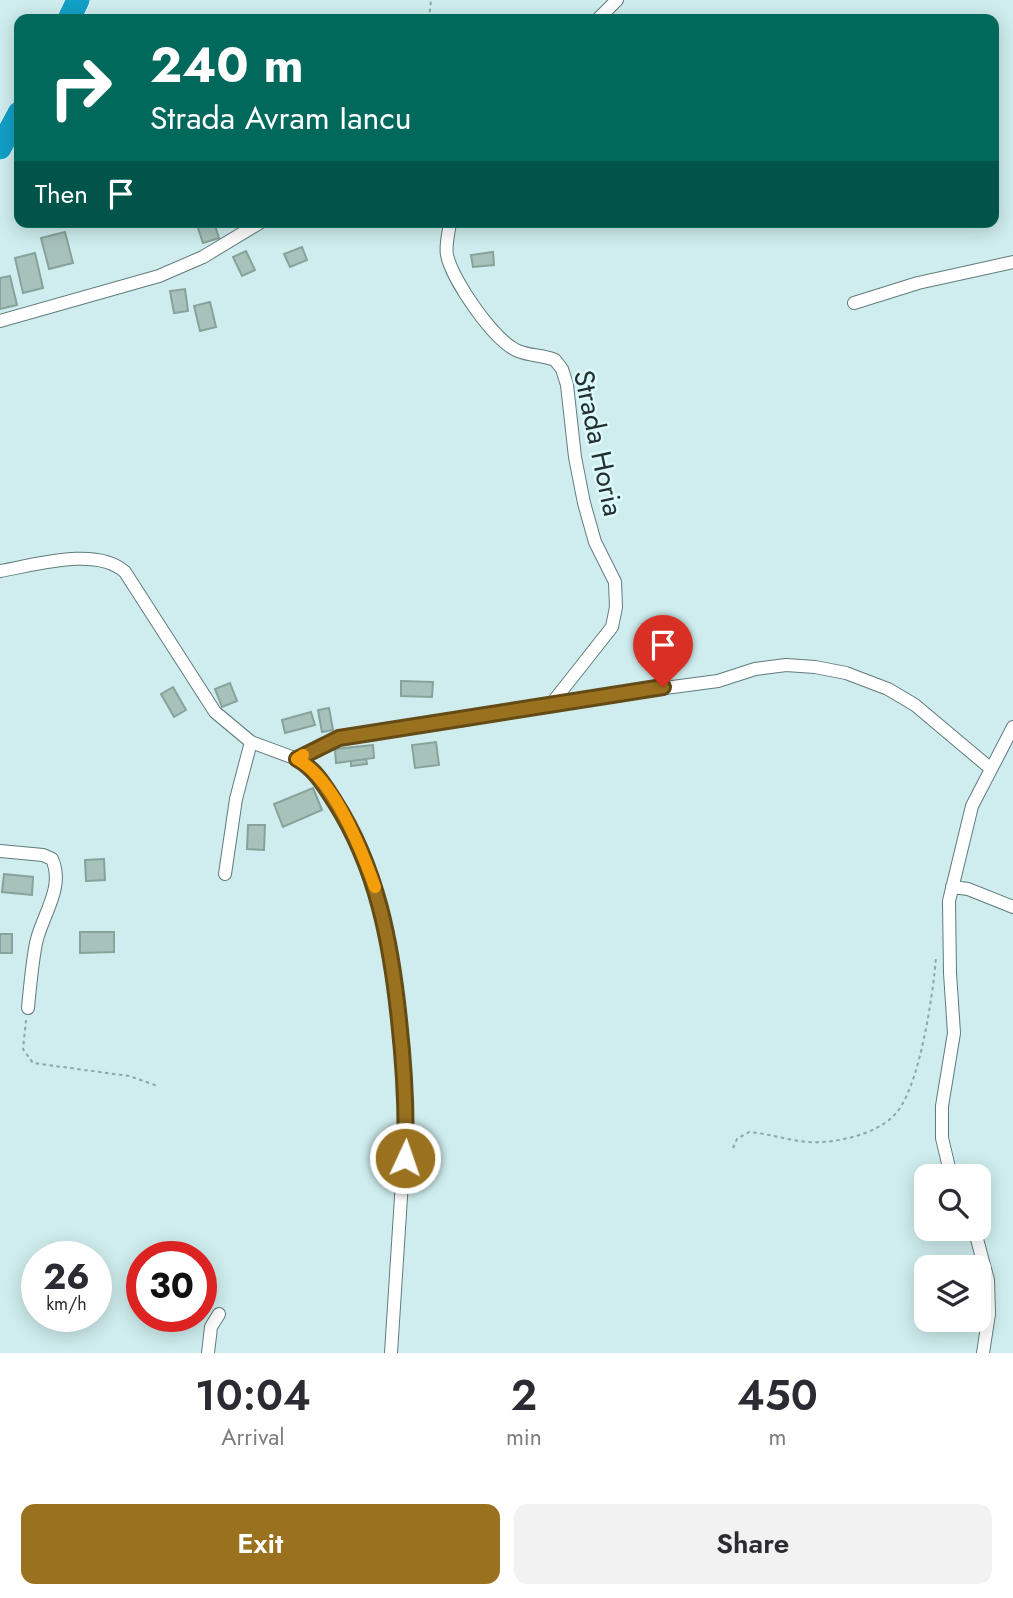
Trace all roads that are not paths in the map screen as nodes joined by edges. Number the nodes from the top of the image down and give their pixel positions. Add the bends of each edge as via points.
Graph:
1 (617, 0) edge
2 (603, 14) edge
3 (14, 122) edge
4 (0, 148) edge
5 (251, 228) edge
6 (449, 228) edge
7 (1013, 262) edge
8 (854, 303) dead end
9 (0, 321) edge
10 (0, 571) edge
11 (552, 703) junction
12 (1013, 727) edge
13 (251, 742) junction
14 (297, 759) junction
15 (990, 768) junction
16 (0, 851) edge
17 (225, 874) dead end
18 (952, 887) junction
19 (1013, 907) edge
20 (28, 1008) road end
21 (948, 1164) edge
22 (978, 1241) edge
23 (219, 1314) dead end
24 (208, 1353) edge
25 (391, 1353) edge
26 (983, 1353) edge

1 - 2 street
3 - 4 highway
5 - 9 street via 159,276
6 - 11 street, Strada Horia via 446,252 474,306 505,343 519,352 555,360 562,369 584,503 594,542 615,582 612,627
7 - 8 street
10 - 13 street via 80,559 118,565 215,712
11 - 14 street via 339,738
11 - 15 street via 718,681 786,665 816,667 888,689 915,705
12 - 15 street
13 - 14 street
13 - 17 street via 236,799
14 - 25 street via 317,775 349,824 381,905 395,979 406,1119
15 - 18 street via 972,806
16 - 20 street via 43,855 52,859 56,868 57,882 36,944
18 - 19 street
18 - 21 street via 954,1033 942,1106
22 - 26 street via 988,1280
23 - 24 street via 211,1327

